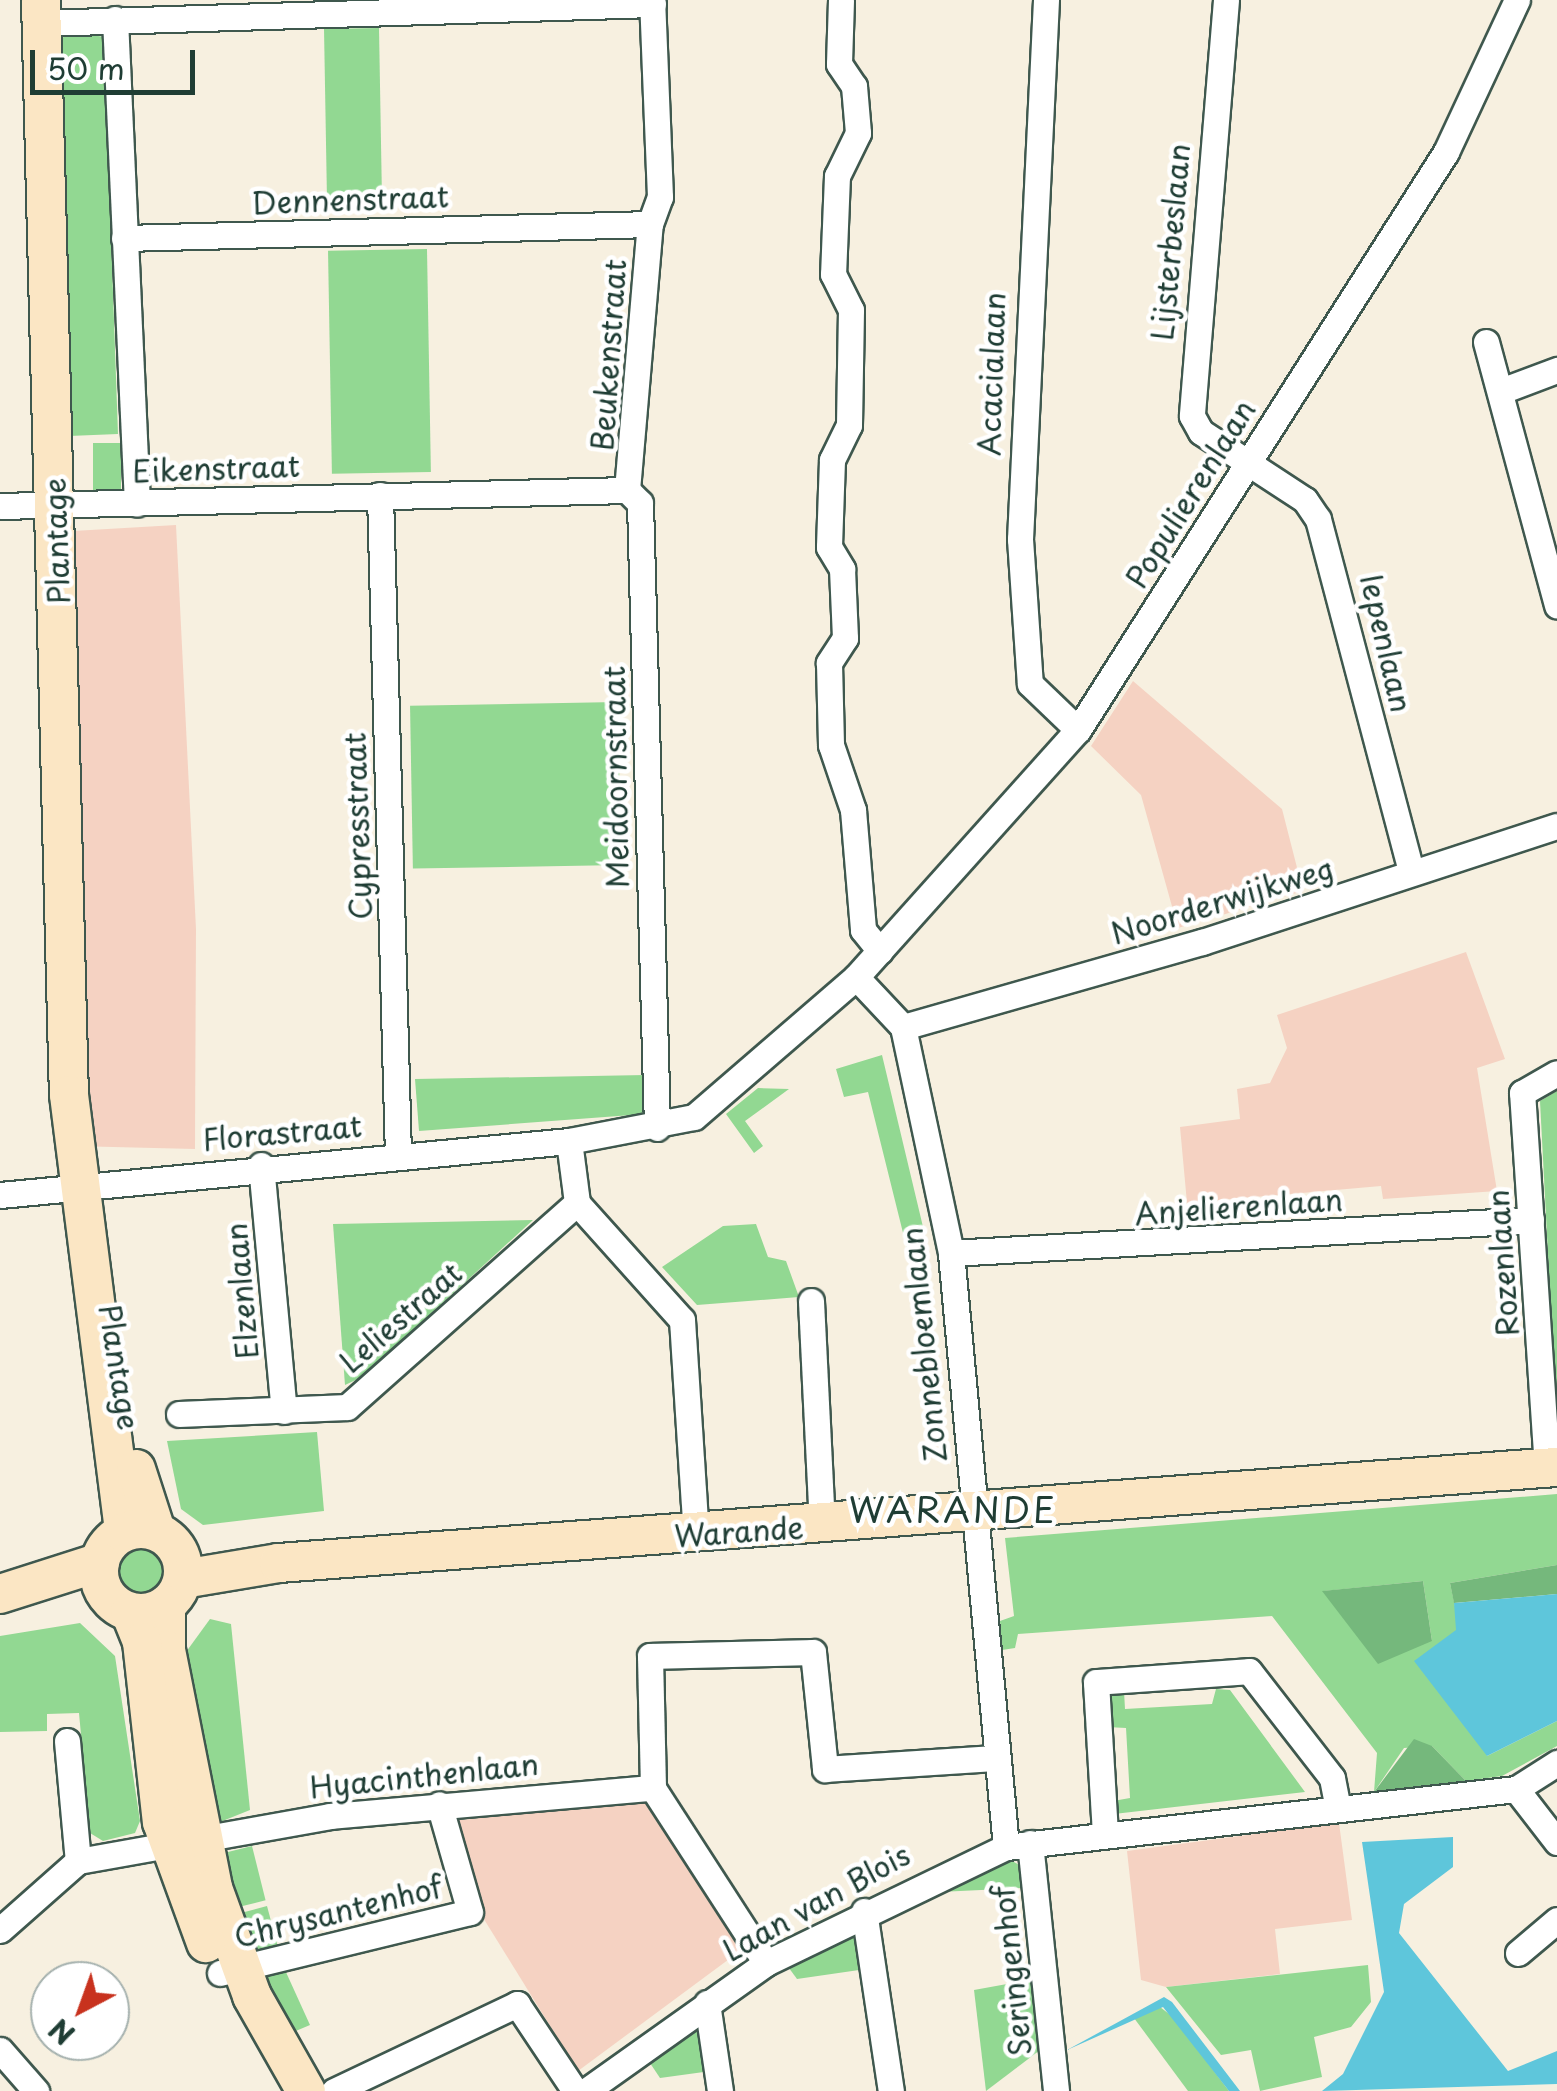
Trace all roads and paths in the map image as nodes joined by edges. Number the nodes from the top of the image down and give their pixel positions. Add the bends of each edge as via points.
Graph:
1 (841, 0) edge
2 (1046, 0) edge
3 (1226, 0) edge
4 (1518, 0) edge
5 (652, 2) edge
6 (41, 11) edge
7 (115, 19) junction
8 (578, 224) joint
9 (650, 224) junction
10 (124, 238) junction
11 (1486, 342) dead end
12 (1557, 370) edge
13 (1501, 391) junction
14 (1248, 462) junction
15 (627, 490) junction
16 (380, 495) junction
17 (137, 504) junction
18 (55, 505) junction
19 (0, 506) edge
20 (1556, 600) edge
21 (1078, 730) junction
22 (1557, 826) edge
23 (1411, 872) junction
24 (880, 951) junction
25 (856, 977) junction
26 (903, 1027) junction
27 (1557, 1073) edge
28 (657, 1128) junction
29 (569, 1141) junction
30 (398, 1156) junction
31 (261, 1165) junction
32 (78, 1186) junction
33 (0, 1194) edge
34 (577, 1203) junction
35 (1531, 1220) junction
36 (951, 1253) junction
37 (812, 1300) dead end
38 (284, 1411) junction
39 (179, 1414) dead end
40 (1552, 1467) edge
41 (972, 1517) junction
42 (822, 1524) junction
43 (696, 1534) junction
44 (143, 1571) junction
45 (0, 1594) edge
46 (66, 1741) dead end
47 (994, 1758) junction
48 (1557, 1764) edge
49 (653, 1788) junction
50 (1516, 1789) junction
51 (439, 1804) junction
52 (1338, 1808) junction
53 (1105, 1834) junction
54 (186, 1842) junction
55 (1557, 1842) edge
56 (1018, 1845) junction
57 (78, 1861) junction
58 (864, 1910) junction
59 (1557, 1920) edge
60 (0, 1930) edge
61 (1518, 1954) dead end
62 (766, 1962) junction
63 (230, 1970) junction
64 (706, 2003) junction
65 (0, 2050) edge
66 (36, 2091) edge
67 (306, 2091) edge
68 (334, 2091) edge
69 (575, 2091) edge
70 (586, 2091) edge
71 (720, 2091) edge
72 (891, 2091) edge
73 (1056, 2091) edge

1 - 24 street via 838,64 854,86 858,133 837,176 833,274 851,310 848,425 832,460 829,546 842,569 845,638 829,663 831,744 853,810 863,930
2 - 21 street, Acacialaan via 1020,539 1030,684
3 - 14 street, Lijsterbeslaan via 1188,394 1201,432
4 - 14 street, Populierenlaan via 1446,152
5 - 7 street
5 - 9 street, Beukenstraat via 660,197
6 - 7 street
6 - 18 street, Plantage
7 - 10 street
8 - 9 street, Beukenstraat
8 - 10 street, Dennenstraat
9 - 15 street, Beukenstraat
10 - 17 street
11 - 13 street
12 - 13 street
13 - 20 street
14 - 21 street, Populierenlaan
14 - 23 street, Iepenlaan via 1318,519
15 - 16 street, Eikenstraat
15 - 28 street, Meidoornstraat via 640,503
16 - 17 street, Eikenstraat
16 - 30 street, Cypresstraat
17 - 18 street, Eikenstraat
18 - 19 street, Eikenstraat
18 - 32 street, Plantage
21 - 24 street, Populierenlaan
22 - 23 street, Noorderwijkweg
23 - 26 street, Noorderwijkweg
24 - 25 street, Populierenlaan
25 - 26 street
25 - 28 street, Florastraat via 694,1117
26 - 36 street, Zonnebloemlaan
27 - 35 street, Rozenlaan via 1522,1093
28 - 29 street, Florastraat
29 - 30 street, Florastraat
29 - 34 street
30 - 31 street, Florastraat
31 - 32 street, Florastraat
31 - 38 street, Elzenlaan
32 - 33 street, Florastraat
32 - 44 street, Plantage
34 - 38 street, Leliestraat via 346,1406
34 - 43 street via 682,1320
35 - 36 street, Anjelierenlaan
35 - 40 street, Rozenlaan
36 - 41 street, Zonnebloemlaan
37 - 42 street
38 - 39 street, Leliestraat
40 - 41 street, Warande
41 - 42 street, Warande
41 - 47 street, Zonnebloemlaan
42 - 43 street, Warande
43 - 44 street, Warande
44 - 45 street, Warande
44 - 54 street, Plantage
46 - 57 street
47 - 49 street via 826,1769 812,1652 650,1656
47 - 56 street, Zonnebloemlaan
48 - 50 street, Laan van Blois
49 - 51 street, Hyacinthenlaan
49 - 62 street
50 - 52 street, Laan van Blois
50 - 55 street
51 - 54 street, Hyacinthenlaan
51 - 63 street, Chrysantenhof via 470,1912
52 - 53 street, Laan van Blois
52 - 53 street via 1332,1778 1248,1671 1096,1682
53 - 56 street, Laan van Blois
54 - 57 street, Hyacinthenlaan
54 - 63 street, Plantage
56 - 58 street, Laan van Blois
56 - 73 street, Seringenhof
57 - 60 street
58 - 62 street, Laan van Blois
58 - 72 street
59 - 61 street
62 - 64 street, Laan van Blois
63 - 67 street, Plantage
64 - 70 street, Laan van Blois
64 - 71 street
65 - 66 street
68 - 69 street via 517,2004

